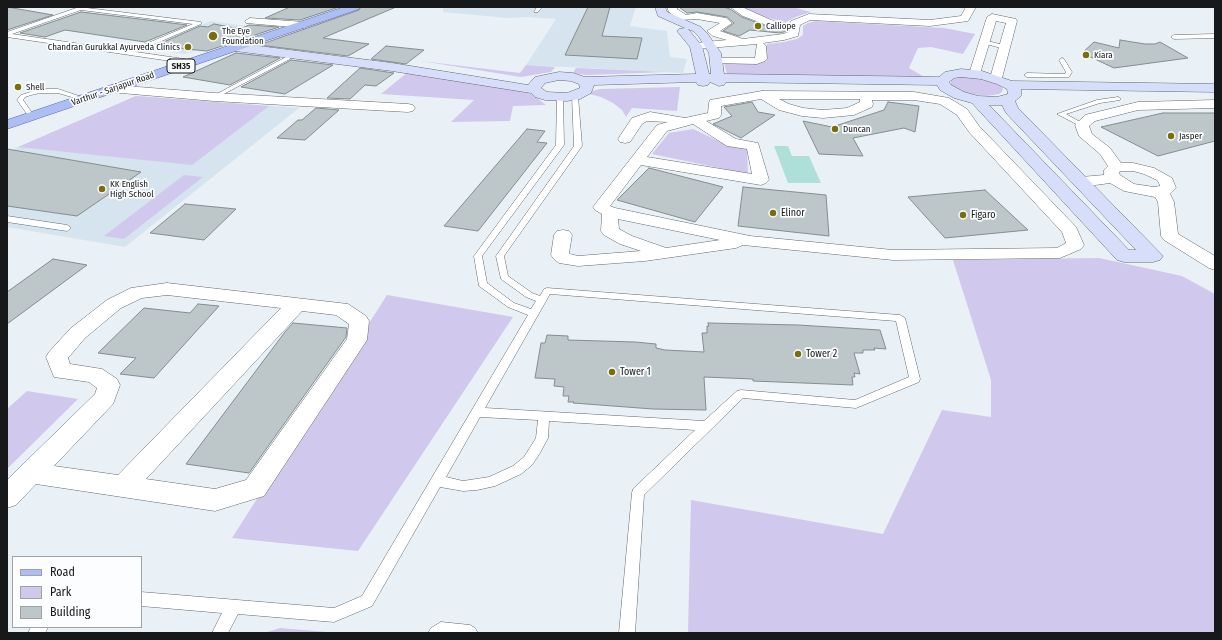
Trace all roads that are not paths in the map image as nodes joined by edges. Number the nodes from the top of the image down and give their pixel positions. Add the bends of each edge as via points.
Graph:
1 (355, 7) edge
2 (660, 7) edge
3 (672, 7) edge
4 (735, 7) edge
5 (802, 7) edge
6 (822, 7) edge
7 (971, 7) edge
8 (650, 16) dead end
9 (250, 21) dead end
10 (304, 25) junction
11 (795, 28) junction
12 (7, 35) edge
13 (1215, 36) edge
14 (1174, 37) dead end
15 (748, 42) junction
16 (984, 42) junction
17 (248, 43) junction
18 (696, 46) junction
19 (710, 46) junction
20 (762, 46) dead end
21 (1005, 46) junction
22 (235, 47) junction
23 (130, 53) junction
24 (288, 58) dead end
25 (1062, 60) dead end
26 (716, 61) junction
27 (191, 62) junction
28 (975, 74) junction
29 (1027, 75) dead end
30 (996, 78) junction
31 (703, 80) junction
32 (719, 80) junction
33 (586, 84) junction
34 (943, 84) junction
35 (535, 87) junction
36 (1215, 88) edge
37 (112, 89) junction
38 (1010, 91) junction
39 (1215, 94) edge
40 (575, 96) junction
41 (214, 97) junction
42 (560, 98) junction
43 (85, 99) junction
44 (1118, 99) dead end
45 (977, 100) junction
46 (1215, 104) edge
47 (408, 108) dead end
48 (32, 117) junction
49 (690, 121) junction
50 (7, 125) edge
51 (1082, 125) junction
52 (625, 139) dead end
53 (1030, 156) junction
54 (1000, 157) junction
55 (638, 160) junction
56 (1115, 172) junction
57 (1081, 182) junction
58 (1161, 192) junction
59 (610, 212) junction
60 (1085, 215) junction
61 (1114, 216) junction
62 (7, 219) edge
63 (67, 228) dead end
64 (495, 233) junction
65 (562, 235) dead end
66 (515, 236) junction
67 (750, 241) junction
68 (665, 253) junction
69 (1215, 264) edge
70 (542, 300) junction
71 (297, 304) junction
72 (534, 314) junction
73 (477, 412) junction
74 (543, 416) junction
75 (707, 426) junction
76 (31, 473) junction
77 (437, 481) junction
78 (123, 487) junction
79 (7, 497) edge
80 (142, 599) edge
81 (234, 606) junction
82 (220, 633) edge
83 (436, 633) edge
84 (470, 633) edge
85 (627, 633) edge

1 - 10 main road, Varthur - Sarjapur Road / SH35
2 - 19 street via 662,14 697,29
3 - 15 street via 672,10 684,18 697,16 722,20 726,23 712,31
4 - 11 street via 768,22
5 - 6 street via 814,10
7 - 11 street via 964,19 930,23 844,13 809,17 795,23
8 - 18 street via 685,32
9 - 10 street
10 - 17 main road, Varthur - Sarjapur Road / SH35
11 - 15 street via 794,34 784,37
12 - 23 lane
12 - 23 lane via 81,8 198,23
13 - 14 lane
15 - 19 street
16 - 21 lane
16 - 21 street via 992,17 1012,21
16 - 28 street
17 - 22 main road, Varthur - Sarjapur Road / SH35
17 - 35 street via 399,62
18 - 19 street
18 - 31 street
19 - 26 street via 715,53
20 - 26 street via 761,59 757,61
21 - 30 street
22 - 27 main road, Varthur - Sarjapur Road / SH35
22 - 35 street
23 - 27 lane
24 - 41 lane
25 - 29 lane via 1069,72 1067,76
26 - 32 street
27 - 37 main road, Varthur - Sarjapur Road / SH35
28 - 30 street
28 - 34 street via 950,75
30 - 38 street
31 - 32 street
31 - 33 street
32 - 34 street
33 - 35 street via 573,77 559,76 545,78
33 - 40 street via 586,90
34 - 45 street via 959,95
35 - 42 street via 545,96
36 - 38 street
37 - 41 street
37 - 43 main road, Varthur - Sarjapur Road / SH35
38 - 39 street
38 - 45 street via 997,101
38 - 57 street via 1011,110
40 - 42 street
40 - 66 lane via 578,146
41 - 47 street
42 - 64 lane via 560,145
43 - 48 main road, Varthur - Sarjapur Road / SH35
43 - 48 lane via 58,91 40,91 23,96 20,100
44 - 51 lane via 1099,101 1060,114
45 - 53 street
46 - 51 street via 1138,106 1090,118
48 - 50 main road, Varthur - Sarjapur Road / SH35
49 - 52 street via 650,116 642,118 637,120
49 - 54 street via 714,115 715,103 762,94 914,96 944,101 962,112 974,130
49 - 55 street via 662,128
49 - 55 street via 732,143 753,146 761,180
51 - 56 street via 1086,136 1105,151
53 - 54 street
53 - 60 street
54 - 67 street via 1070,231 1075,245 1060,253 892,256
55 - 59 street via 601,207
56 - 57 street
56 - 58 street via 1130,188
56 - 58 street via 1133,167 1156,174 1169,184 1168,188
57 - 61 street
58 - 69 street via 1166,202 1170,236
59 - 67 street
59 - 68 street via 610,231 626,240
60 - 61 street
60 - 61 street via 1124,256 1153,256
62 - 63 lane
64 - 66 lane
64 - 72 lane via 478,256 482,284 511,305
65 - 68 street via 560,255 565,259 578,261
66 - 70 lane via 500,256 504,277 529,295
67 - 68 street
70 - 72 lane
70 - 75 lane via 548,291 900,318 915,379 856,404 741,394
71 - 76 street via 167,289 138,292 114,304 78,333 57,357 62,371 94,374 109,385 105,398
71 - 78 street
71 - 78 street via 341,310 359,321 357,340 255,488 216,500
72 - 73 lane
73 - 74 lane
73 - 77 lane
74 - 75 lane
74 - 77 lane via 542,438 528,461 516,470 491,482 477,485 463,486
75 - 85 lane via 638,493
76 - 78 street
76 - 79 street
77 - 81 lane via 367,601 334,615
80 - 81 lane
81 - 82 lane
83 - 84 lane via 441,630

